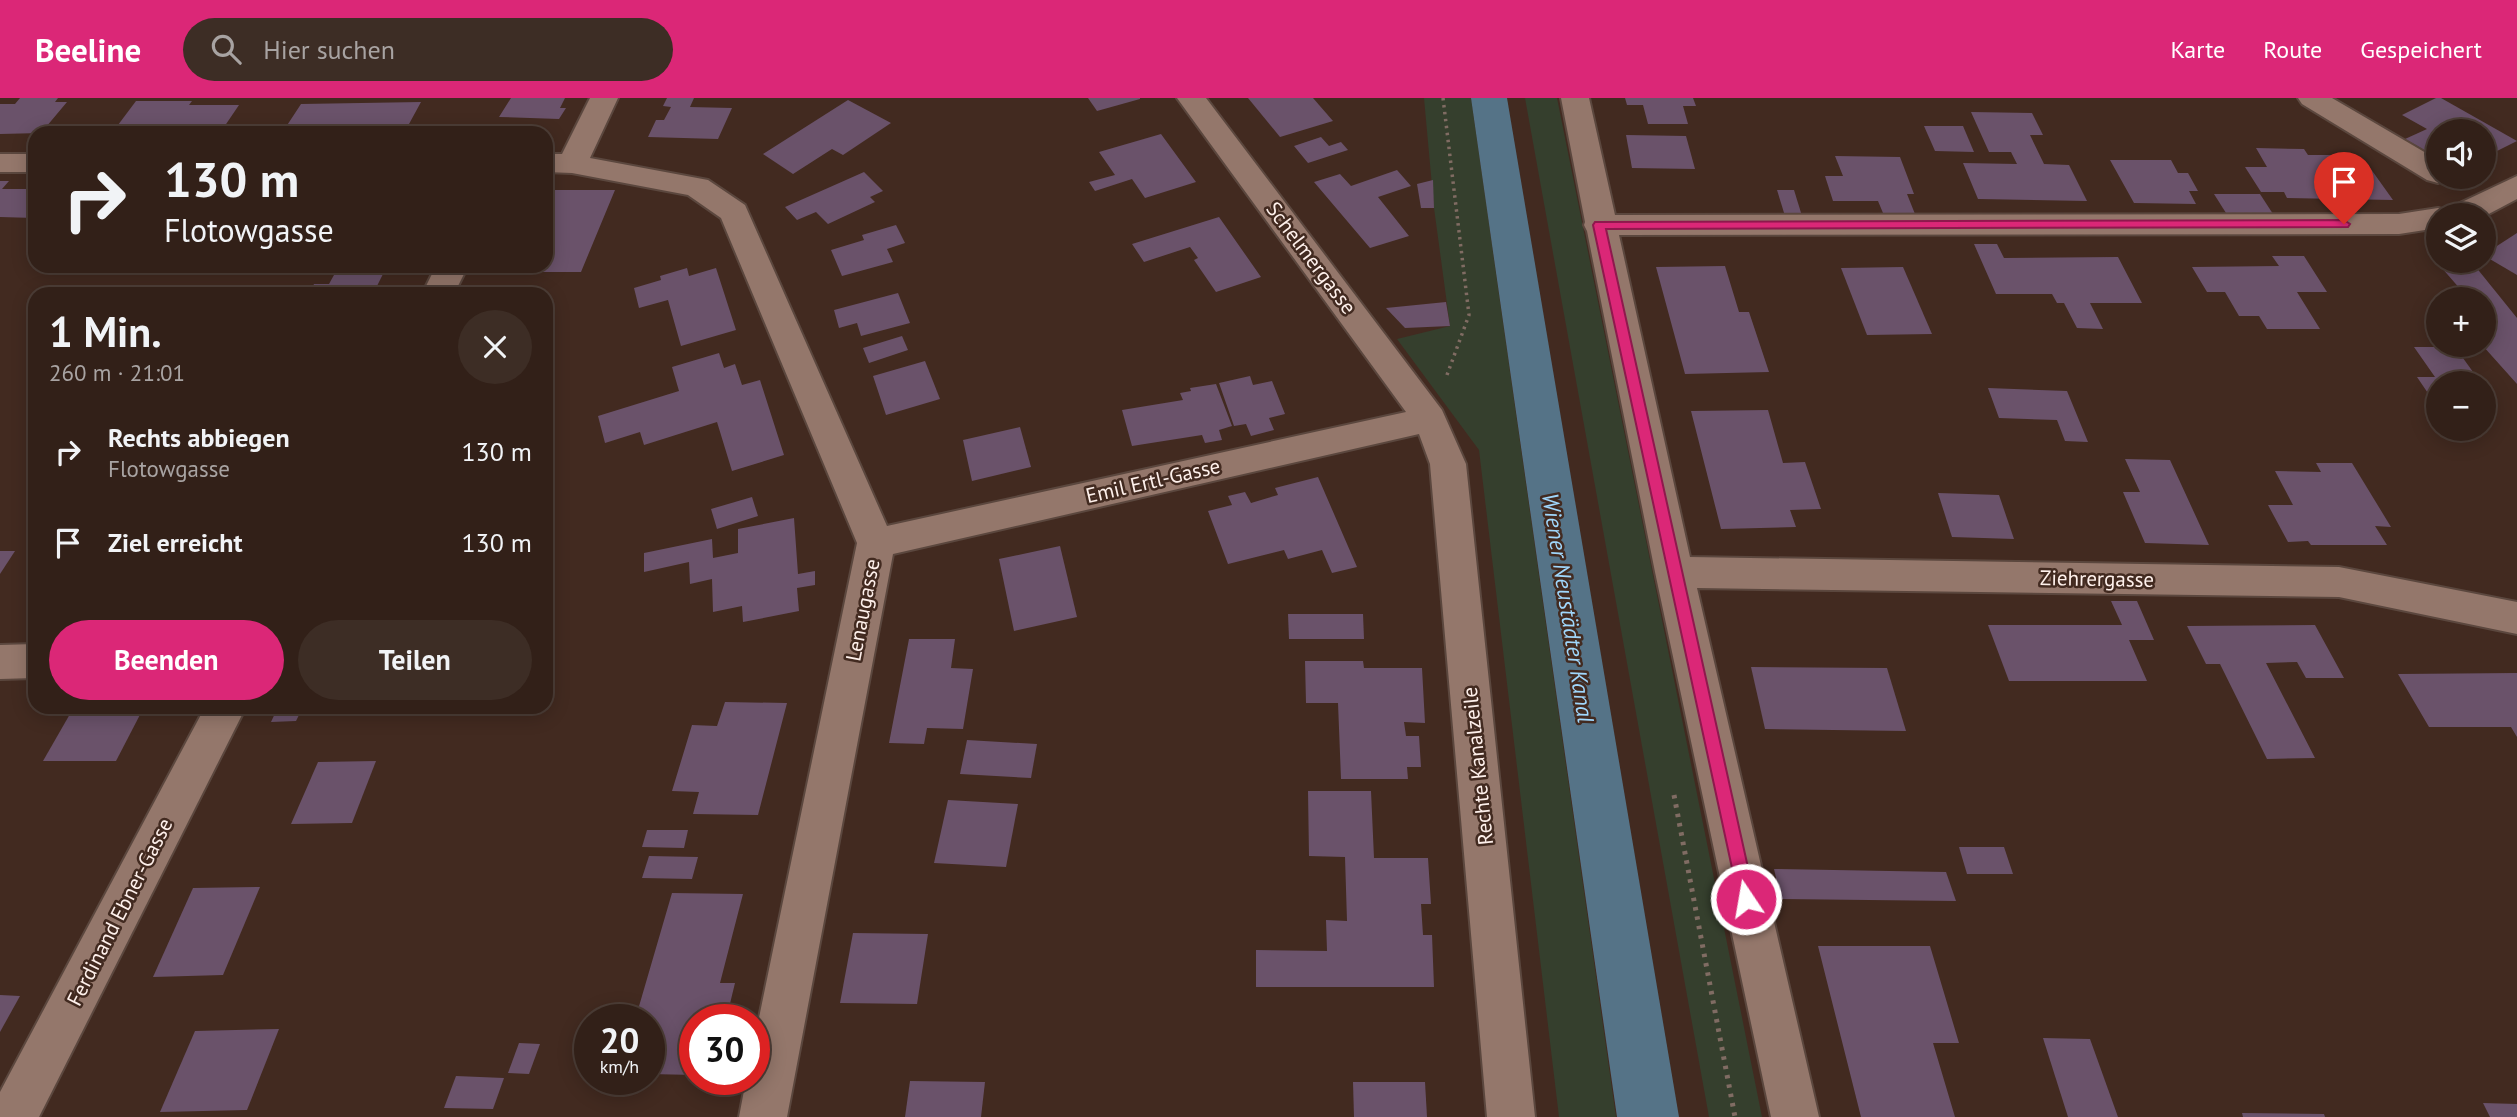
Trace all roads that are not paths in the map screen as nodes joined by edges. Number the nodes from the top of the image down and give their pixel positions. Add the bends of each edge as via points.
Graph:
1 (604, 98) edge
2 (1191, 98) edge
3 (1574, 98) edge
4 (2312, 98) edge
5 (0, 163) edge
6 (28, 163) edge
7 (559, 163) edge
8 (2426, 166) edge
9 (2517, 187) edge
10 (2463, 189) edge
11 (2487, 203) joint
12 (2426, 220) edge
13 (1599, 225) junction
14 (1430, 419) junction
15 (876, 543) junction
16 (1674, 572) junction
17 (2517, 618) edge
18 (28, 661) edge
19 (0, 662) edge
20 (222, 714) edge
21 (13, 1117) edge
22 (763, 1117) edge
23 (1511, 1117) edge
24 (1795, 1117) edge

1 - 7 street
2 - 14 street, Schelmergasse
3 - 13 street
4 - 8 street
5 - 6 street
7 - 15 street, Lenaugasse via 697,187 734,212
9 - 11 street
10 - 11 street
12 - 13 street via 2399,224
13 - 16 street
14 - 15 street, Emil Ertl-Gasse
14 - 23 street, Rechte Kanalzeile via 1448,464
15 - 22 street, Lenaugasse
16 - 17 street, Ziehrergasse via 2339,582
16 - 24 street
18 - 19 street
20 - 21 street, Ferdinand Ebner-Gasse

